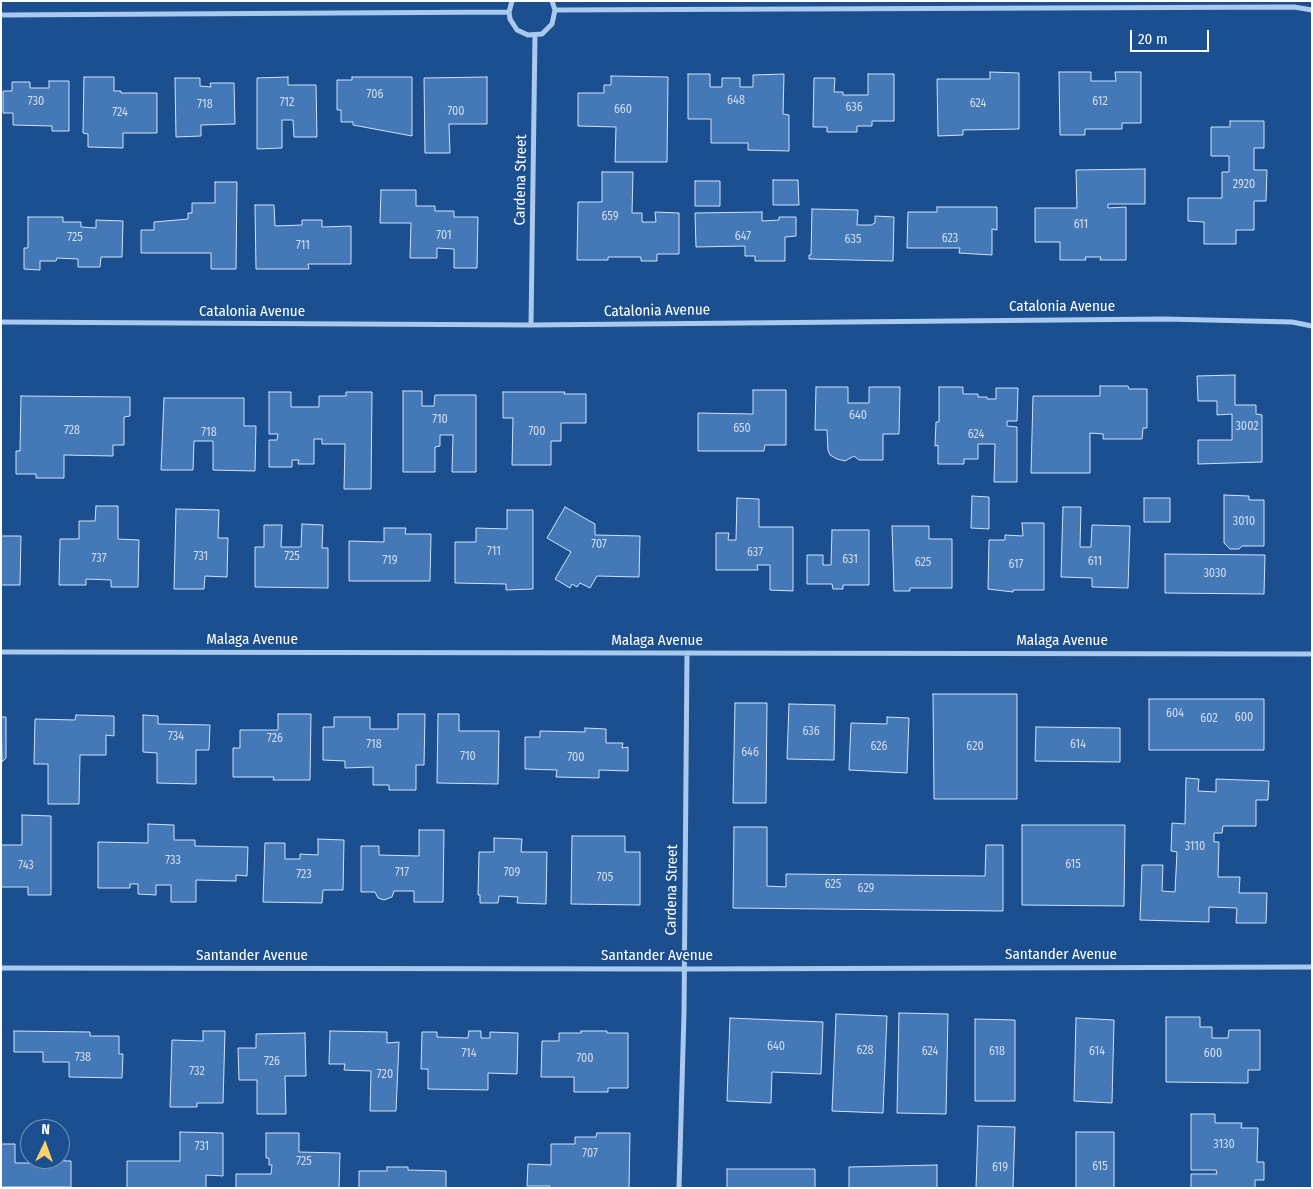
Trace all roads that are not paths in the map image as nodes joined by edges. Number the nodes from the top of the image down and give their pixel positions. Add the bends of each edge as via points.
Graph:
1 (512, 1) edge
2 (552, 1) edge
3 (556, 10) junction
4 (1312, 10) edge
5 (509, 12) junction
6 (1, 15) edge
7 (535, 35) junction
8 (1, 322) edge
9 (531, 325) junction
10 (1312, 326) edge
11 (1, 652) edge
12 (688, 653) junction
13 (1312, 654) edge
14 (1312, 967) edge
15 (1, 968) edge
16 (684, 969) junction
17 (679, 1188) edge

1 - 5 street
2 - 3 street
3 - 4 street via 1294,7
3 - 7 street via 548,30
5 - 6 street
5 - 7 street via 517,30 528,36
7 - 9 street, Cardena Street
8 - 9 street, Catalonia Avenue
9 - 10 street, Catalonia Avenue via 1165,320 1292,322
11 - 12 street, Malaga Avenue
12 - 13 street, Malaga Avenue
12 - 16 street, Cardena Street
14 - 16 street, Santander Avenue
15 - 16 street, Santander Avenue
16 - 17 street, Cardena Street

